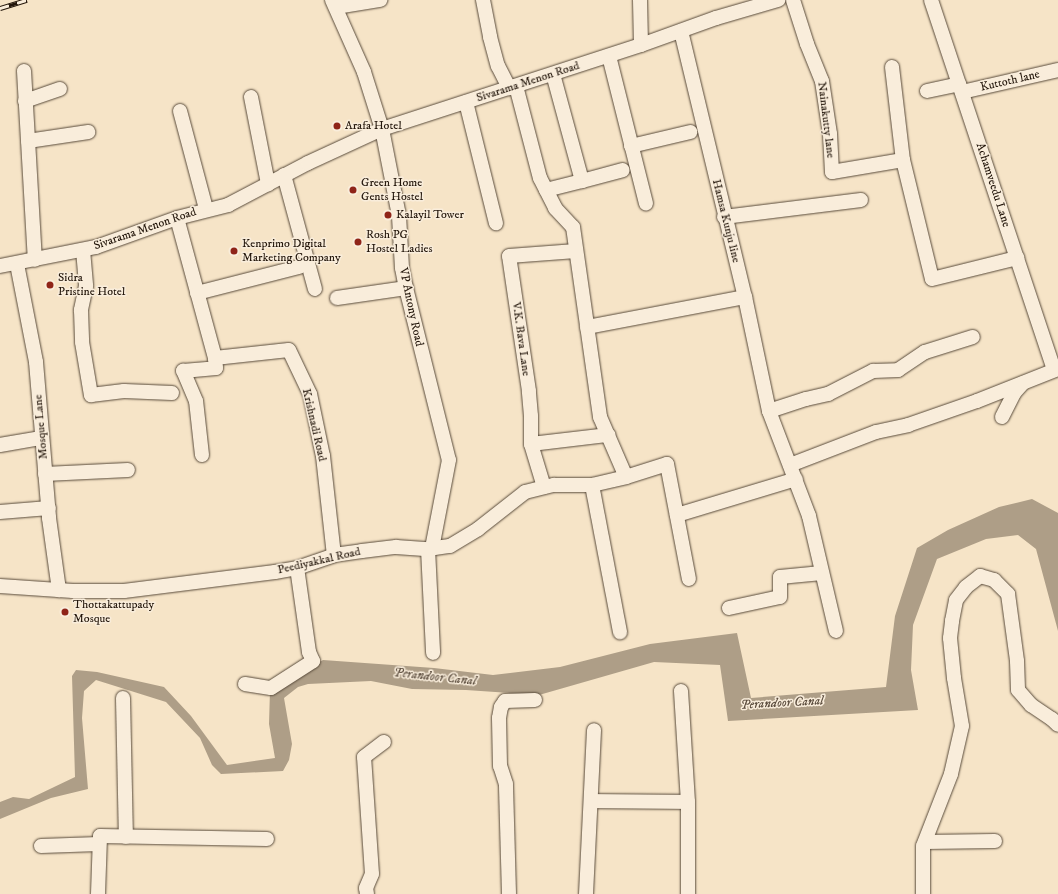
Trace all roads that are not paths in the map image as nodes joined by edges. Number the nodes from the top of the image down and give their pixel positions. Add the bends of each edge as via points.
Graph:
1 (380, 0) edge
2 (483, 0) edge
3 (640, 0) edge
4 (778, 0) edge
5 (793, 0) edge
6 (931, 0) edge
7 (334, 4) edge
8 (681, 32) junction
9 (641, 45) junction
10 (609, 56) junction
11 (892, 68) dead end
12 (1058, 70) edge
13 (24, 71) dead end
14 (553, 74) junction
15 (512, 87) junction
16 (960, 88) junction
17 (60, 89) dead end
18 (927, 91) dead end
19 (250, 96) dead end
20 (25, 101) junction
21 (466, 102) junction
22 (180, 111) dead end
23 (382, 129) junction
24 (88, 132) dead end
25 (690, 132) dead end
26 (28, 141) junction
27 (631, 146) junction
28 (903, 160) junction
29 (623, 170) dead end
30 (284, 175) junction
31 (582, 181) junction
32 (268, 184) junction
33 (546, 190) junction
34 (860, 200) dead end
35 (646, 203) dead end
36 (206, 209) junction
37 (724, 217) junction
38 (177, 218) junction
39 (496, 223) dead end
40 (83, 250) junction
41 (576, 251) junction
42 (1017, 258) junction
43 (36, 260) junction
44 (17, 264) junction
45 (0, 266) edge
46 (299, 267) dead end
47 (406, 288) junction
48 (315, 289) dead end
49 (197, 293) junction
50 (745, 297) junction
51 (337, 298) dead end
52 (587, 327) junction
53 (973, 337) dead end
54 (215, 358) junction
55 (1056, 370) edge
56 (1024, 382) junction
57 (172, 393) dead end
58 (770, 411) junction
59 (1002, 417) dead end
60 (608, 435) junction
61 (41, 438) junction
62 (531, 444) junction
63 (0, 445) edge
64 (202, 455) dead end
65 (790, 465) junction
66 (128, 470) dead end
67 (45, 474) junction
68 (626, 477) junction
69 (796, 479) junction
70 (592, 484) junction
71 (544, 487) junction
72 (50, 508) junction
73 (0, 512) edge
74 (676, 515) junction
75 (430, 548) junction
76 (334, 555) junction
77 (297, 568) junction
78 (822, 573) junction
79 (690, 579) dead end
80 (0, 586) edge
81 (59, 590) junction
82 (729, 608) dead end
83 (836, 631) dead end
84 (620, 632) dead end
85 (433, 653) dead end
86 (245, 684) dead end
87 (681, 691) dead end
88 (123, 698) dead end
89 (535, 700) dead end
90 (1058, 726) edge
91 (594, 730) dead end
92 (384, 742) dead end
93 (592, 801) junction
94 (688, 802) junction
95 (126, 837) junction
96 (266, 839) dead end
97 (995, 841) dead end
98 (99, 844) junction
99 (924, 844) junction
100 (41, 846) dead end
101 (98, 894) edge
102 (367, 894) edge
103 (509, 894) edge
104 (586, 894) edge
105 (688, 894) edge
106 (923, 894) edge

1 - 7 street
2 - 15 street via 498,66
3 - 9 street
4 - 8 street, Sivarama Menon Road via 716,18
5 - 28 street, Nainakutty lane via 822,81 830,134 832,172
6 - 16 street, Achamveedu Lane
7 - 23 street, VP Antony Road via 364,72
8 - 9 street, Sivarama Menon Road
8 - 37 street, Hamsa Kunju line
9 - 10 street, Sivarama Menon Road
10 - 14 street, Sivarama Menon Road
10 - 27 street
11 - 28 street
12 - 16 street, Kuttoth lane
13 - 20 street
14 - 15 street, Sivarama Menon Road
14 - 31 street
15 - 21 street, Sivarama Menon Road
15 - 33 street
16 - 18 street, Kuttoth lane
16 - 42 street, Achamveedu Lane
17 - 20 street
19 - 32 street
20 - 26 street
21 - 23 street, Sivarama Menon Road
21 - 39 street
22 - 36 street
23 - 30 street, Sivarama Menon Road
23 - 47 street, VP Antony Road via 399,216 402,268
24 - 26 street
25 - 27 street
26 - 43 street
27 - 35 street
28 - 42 street via 932,279
29 - 31 street
30 - 32 street, Sivarama Menon Road
30 - 48 street
31 - 33 street
32 - 36 street, Sivarama Menon Road via 228,205
33 - 41 street via 555,208 573,227
34 - 37 street
36 - 38 street, Sivarama Menon Road
37 - 50 street, Hamsa Kunju line
38 - 40 street, Sivarama Menon Road
38 - 49 street
40 - 43 street, Sivarama Menon Road
40 - 57 street via 86,286 81,310 82,342 91,395 124,391
41 - 52 street
41 - 62 street, V.K. Bava Lane via 509,256 529,392
42 - 55 street, Achamveedu Lane
43 - 44 street, Sivarama Menon Road
44 - 45 street, Sivarama Menon Road
44 - 61 street, Mosque Lane via 36,362
46 - 49 street
47 - 51 street
47 - 75 street, VP Antony Road via 449,460
49 - 54 street
50 - 52 street
50 - 58 street, Hamsa Kunju line
52 - 60 street via 600,417
53 - 58 street via 925,352 898,370 873,371 828,394
54 - 64 street via 216,368 183,371 196,401
54 - 76 street, Krishnadi Road via 289,350 310,394 323,456
55 - 56 street
56 - 59 street via 1014,393
56 - 65 street via 908,425 876,432
58 - 65 street, Hamsa Kunju line
60 - 62 street
60 - 68 street
61 - 63 street
61 - 67 street, Mosque Lane
62 - 71 street, V.K. Bava Lane
65 - 69 street, Hamsa Kunju line
66 - 67 street
67 - 72 street, Mosque Lane
68 - 70 street, Peediyakkal Road
68 - 74 street, Peediyakkal Road via 667,464
69 - 74 street
69 - 78 street, Hamsa Kunju line via 809,516
70 - 71 street, Peediyakkal Road
70 - 84 street
71 - 75 street, Peediyakkal Road via 525,492 478,529 450,546
72 - 73 street
72 - 81 street, Mosque Lane via 49,518
74 - 79 street
75 - 76 street, Peediyakkal Road via 396,547
75 - 85 street, VP Antony Road
76 - 77 street, Peediyakkal Road
77 - 81 street, Peediyakkal Road via 124,591
77 - 86 street via 312,661 271,688
78 - 82 street via 780,578 780,597
78 - 83 street, Hamsa Kunju line
80 - 81 street, Peediyakkal Road
87 - 94 street
88 - 95 street
89 - 103 street via 505,701 499,718 500,766 506,784
90 - 99 street via 1031,705 1018,690 1017,661 1008,594 994,580 980,576 966,586 956,600 950,638 962,726 951,774
91 - 93 street
92 - 102 street via 364,757 372,874 366,888
93 - 94 street
93 - 104 street
94 - 105 street
95 - 96 street
95 - 98 street via 100,836
97 - 99 street
98 - 100 street
98 - 101 street
99 - 106 street

